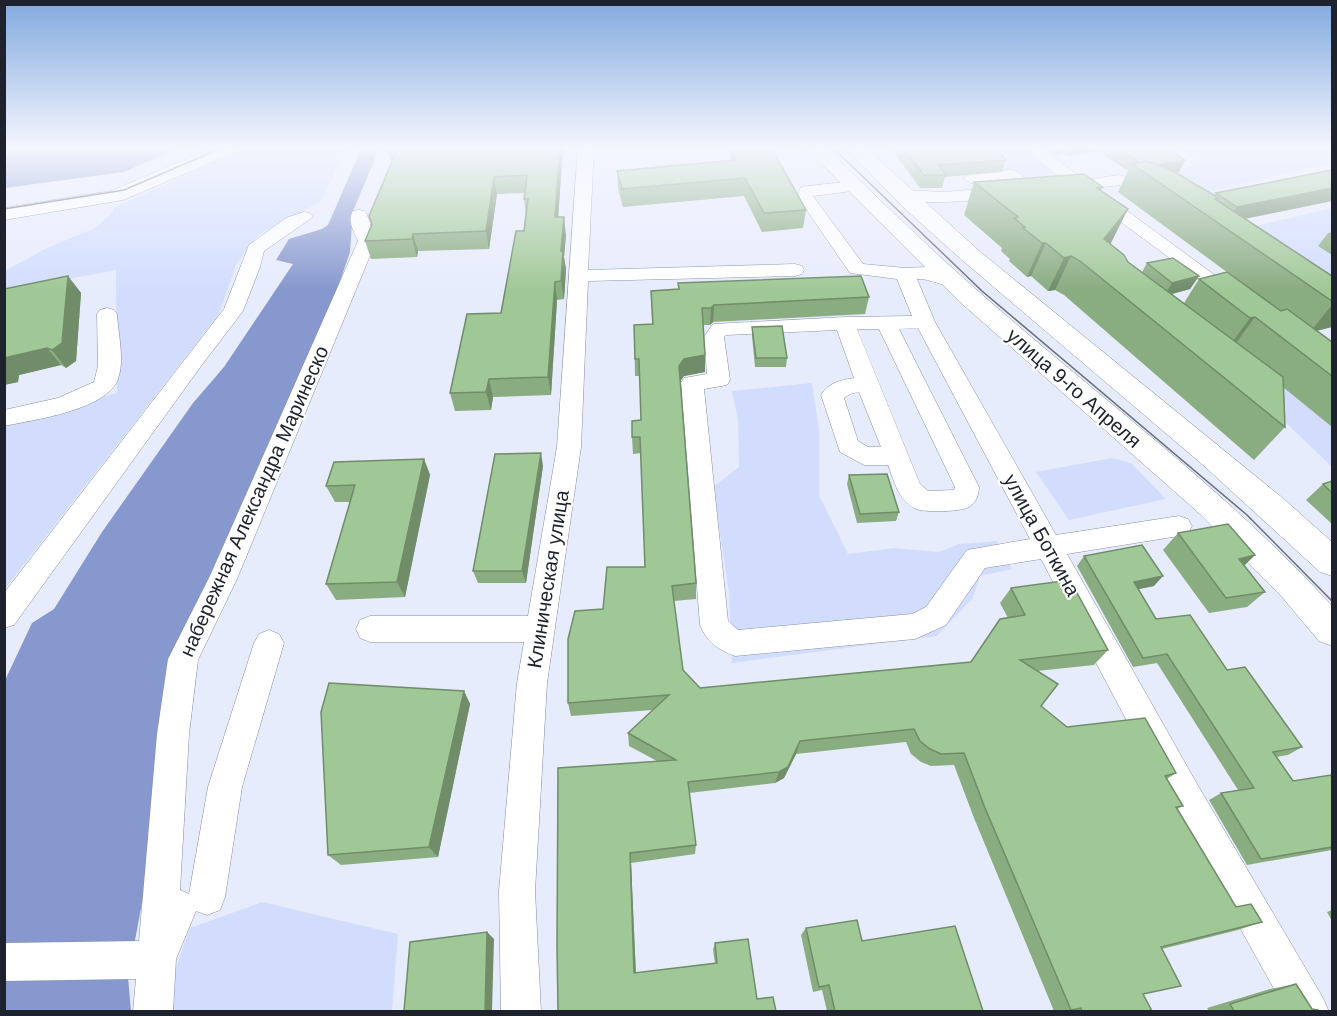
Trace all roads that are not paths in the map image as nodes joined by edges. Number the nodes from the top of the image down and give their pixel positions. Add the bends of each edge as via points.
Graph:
1 (58, 194) edge
2 (120, 194) edge
3 (583, 194) edge
4 (806, 194) edge
5 (860, 194) edge
6 (979, 194) edge
7 (1094, 194) edge
8 (1167, 194) edge
9 (902, 195) joint
10 (945, 197) junction
11 (1177, 199) edge
12 (4, 203) edge
13 (4, 214) edge
14 (359, 215) dead end
15 (304, 217) dead end
16 (927, 219) junction
17 (912, 262) junction
18 (795, 270) dead end
19 (579, 276) junction
20 (1224, 289) junction
21 (1201, 295) edge
22 (1248, 307) edge
23 (107, 315) dead end
24 (886, 322) junction
25 (925, 322) junction
26 (845, 323) junction
27 (867, 384) junction
28 (4, 418) edge
29 (896, 456) junction
30 (1179, 526) dead end
31 (1049, 548) junction
32 (1332, 562) edge
33 (4, 616) edge
34 (370, 629) dead end
35 (540, 629) junction
36 (1332, 630) edge
37 (269, 643) dead end
38 (156, 960) junction
39 (4, 962) edge
40 (153, 1011) edge
41 (522, 1011) edge
42 (1308, 1011) edge

1 - 12 main road
2 - 13 main road
3 - 19 street, Клиническая улица
4 - 17 street via 857,269
5 - 17 main road, улица 9-го Апреля
6 - 10 street
7 - 20 street
8 - 11 street
9 - 10 street
9 - 16 main road, улица 9-го Апреля
10 - 16 street via 931,202 924,211
14 - 38 street, набережная Александра Маринеско via 367,241 223,579 183,659 172,734
15 - 33 street via 255,249 233,311
16 - 32 main road, улица 9-го Апреля via 1257,494
17 - 25 street, улица Боткина
17 - 36 main road, улица 9-го Апреля via 952,281 1232,525
18 - 19 street
19 - 35 street, Клиническая улица via 569,447
20 - 21 street
20 - 22 street
23 - 28 street via 107,376 103,386 83,398
24 - 25 street
24 - 26 street
24 - 29 street via 967,487 966,494 960,500 923,501 910,490
25 - 31 street, улица Боткина
26 - 27 street
26 - 31 street via 720,329 714,337 719,380 692,383 714,625 722,635 735,643 915,626 936,616 977,558
27 - 29 street
27 - 29 street via 844,387 832,395 848,446 864,456
30 - 31 street
31 - 42 street, улица Боткина
34 - 35 street
35 - 41 street, Клиническая улица via 532,683 517,891
37 - 38 street via 193,902
38 - 39 street
38 - 40 street, набережная Александра Маринеско

